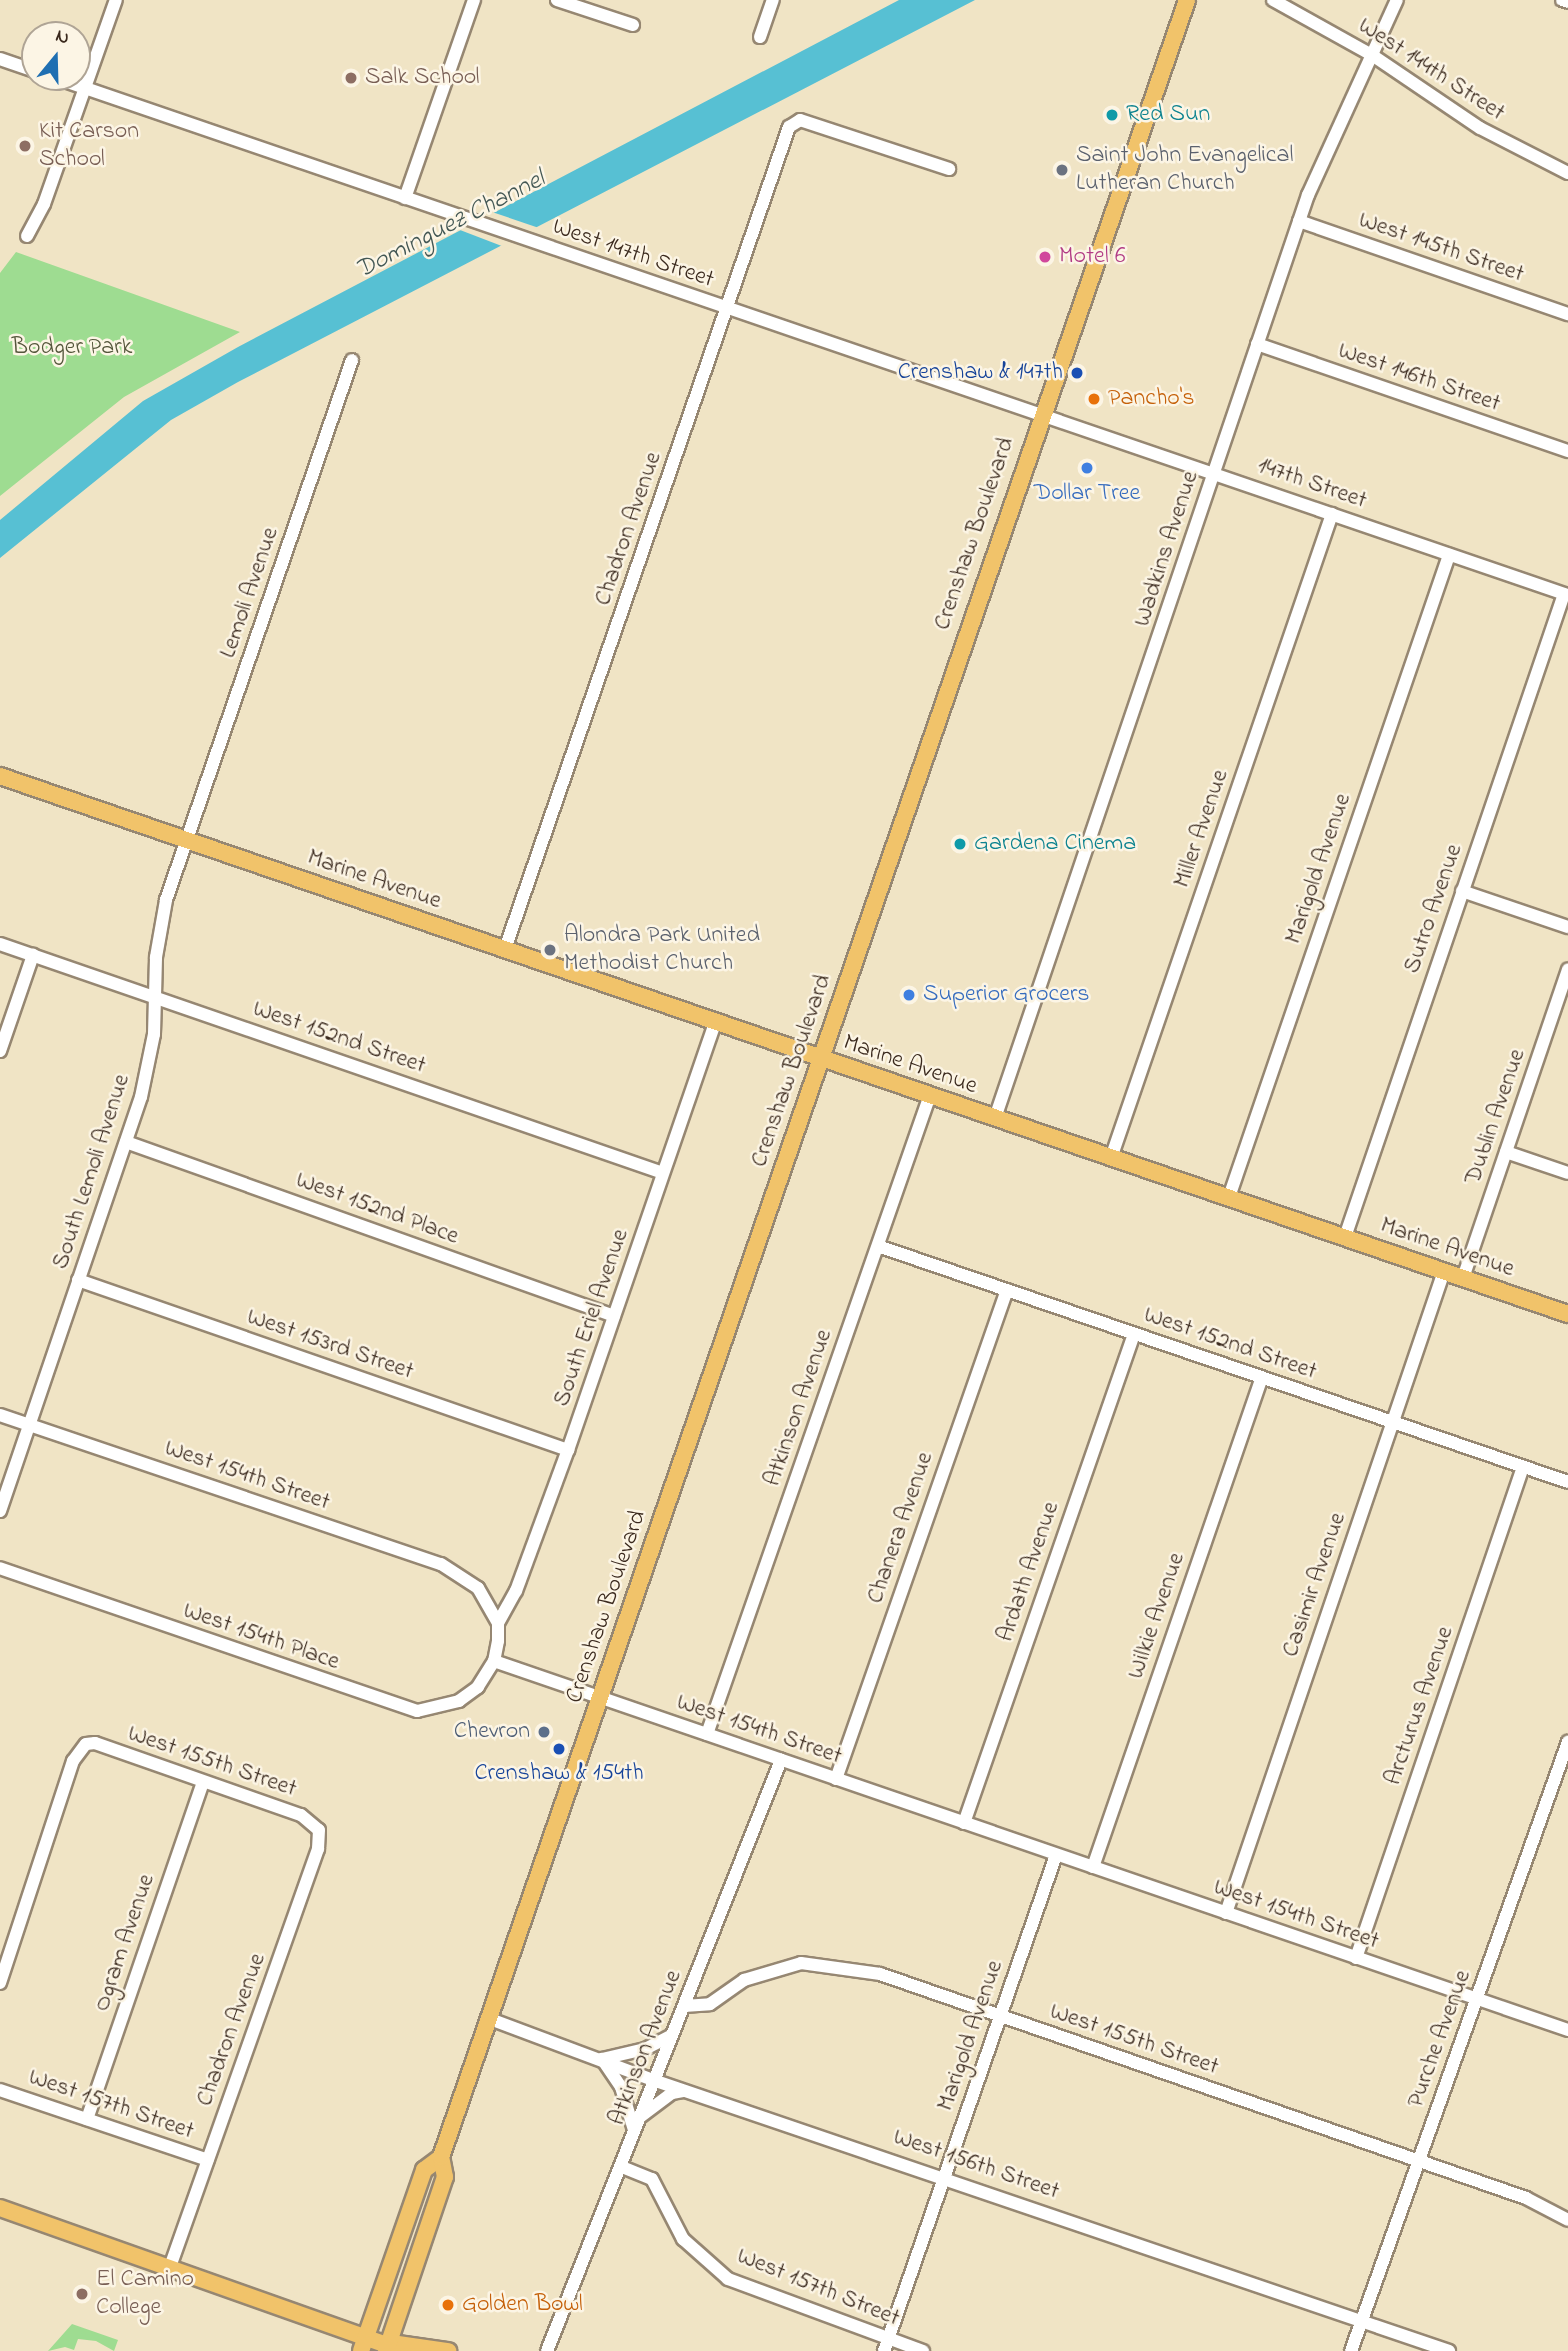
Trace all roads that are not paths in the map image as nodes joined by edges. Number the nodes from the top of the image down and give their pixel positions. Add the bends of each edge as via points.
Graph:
1 (116, 0) edge
2 (474, 0) edge
3 (557, 0) edge
4 (606, 0) edge
5 (773, 0) edge
6 (1187, 0) edge
7 (1273, 0) edge
8 (1398, 0) edge
9 (1562, 0) edge
10 (1568, 2) edge
11 (602, 14) junction
12 (633, 24) dead end
13 (760, 37) dead end
14 (1372, 55) junction
15 (0, 59) edge
16 (21, 66) edge
17 (91, 71) edge
18 (91, 90) edge
19 (84, 91) edge
20 (949, 169) dead end
21 (1568, 173) edge
22 (405, 198) junction
23 (1299, 221) junction
24 (27, 236) dead end
25 (725, 307) junction
26 (1568, 314) edge
27 (1257, 344) junction
28 (352, 360) dead end
29 (1041, 414) junction
30 (1568, 451) edge
31 (1215, 473) junction
32 (1332, 514) junction
33 (1449, 555) junction
34 (1566, 595) edge
35 (0, 775) edge
36 (187, 840) junction
37 (1462, 891) junction
38 (1568, 927) edge
39 (0, 944) edge
40 (505, 949) junction
41 (33, 955) junction
42 (1568, 969) edge
43 (156, 996) junction
44 (715, 1021) junction
45 (0, 1051) edge
46 (821, 1058) junction
47 (930, 1096) junction
48 (995, 1118) junction
49 (126, 1142) junction
50 (1506, 1152) junction
51 (1111, 1158) junction
52 (663, 1173) junction
53 (1568, 1173) edge
54 (1229, 1197) junction
55 (1345, 1237) junction
56 (878, 1246) junction
57 (1444, 1271) junction
58 (1463, 1278) junction
59 (78, 1280) junction
60 (1007, 1290) junction
61 (1568, 1314) edge
62 (614, 1316) junction
63 (1134, 1334) junction
64 (1262, 1377) junction
65 (0, 1415) edge
66 (1393, 1423) junction
67 (29, 1425) junction
68 (568, 1450) junction
69 (1523, 1467) junction
70 (1568, 1482) edge
71 (0, 1511) edge
72 (0, 1568) edge
73 (498, 1623) junction
74 (494, 1661) junction
75 (600, 1698) junction
76 (707, 1734) junction
77 (1568, 1742) edge
78 (781, 1760) junction
79 (836, 1779) junction
80 (203, 1782) junction
81 (301, 1815) joint
82 (964, 1823) junction
83 (1056, 1855) junction
84 (1093, 1867) junction
85 (1226, 1913) junction
86 (1356, 1958) junction
87 (0, 1983) edge
88 (1476, 1999) junction
89 (684, 2006) junction
90 (1000, 2017) junction
91 (490, 2019) junction
92 (1568, 2031) edge
93 (672, 2035) junction
94 (602, 2059) junction
95 (653, 2080) junction
96 (0, 2090) edge
97 (686, 2091) junction
98 (640, 2118) junction
99 (86, 2119) junction
100 (635, 2132) junction
101 (441, 2157) junction
102 (1419, 2159) junction
103 (208, 2160) junction
104 (622, 2167) junction
105 (945, 2176) junction
106 (0, 2208) edge
107 (1568, 2220) edge
108 (170, 2266) junction
109 (1362, 2321) junction
110 (367, 2335) junction
111 (886, 2345) edge
112 (387, 2347) edge
113 (361, 2351) edge
114 (404, 2351) edge
115 (448, 2351) edge
116 (547, 2351) edge
117 (923, 2351) edge
118 (1351, 2351) edge
119 (1449, 2351) edge

1 - 17 street
2 - 22 street
3 - 11 street
4 - 11 street
5 - 13 street
6 - 29 main road, Crenshaw Boulevard
7 - 14 street, West 144th Street
8 - 14 street, Wadkins Avenue
9 - 10 street
11 - 12 street
14 - 21 street, West 144th Street via 1480,128
14 - 23 street, Wadkins Avenue
15 - 16 street
18 - 22 street, West 147th Street
19 - 24 street via 44,204
20 - 25 street, Chadron Avenue via 800,120 793,123
22 - 25 street, West 147th Street
23 - 26 street, West 145th Street
23 - 27 street, Wadkins Avenue
25 - 29 street, West 147th Street
25 - 40 street, Chadron Avenue
27 - 30 street, West 146th Street
27 - 31 street, Wadkins Avenue
28 - 36 street, Lemoli Avenue
29 - 31 street, 147th Street
29 - 46 main road, Crenshaw Boulevard
31 - 32 street, 147th Street
31 - 48 street, Wadkins Avenue
32 - 33 street, 147th Street
32 - 51 street, Miller Avenue
33 - 34 street, 147th Street
33 - 54 street, Marigold Avenue
34 - 37 street, Sutro Avenue
35 - 36 main road, Marine Avenue
36 - 40 main road, Marine Avenue
36 - 43 street, South Lemoli Avenue via 159,929
37 - 38 street
37 - 55 street, Sutro Avenue
39 - 41 street, West 152nd Street
40 - 44 main road, Marine Avenue
41 - 43 street, West 152nd Street
41 - 45 street
42 - 50 street, Dublin Avenue
43 - 49 street, South Lemoli Avenue via 147,1076
43 - 52 street, West 152nd Street
44 - 46 main road, Marine Avenue
44 - 52 street, South Eriel Avenue
46 - 47 main road, Marine Avenue
46 - 75 main road, Crenshaw Boulevard
47 - 48 main road, Marine Avenue
47 - 56 street, Atkinson Avenue
48 - 51 main road, Marine Avenue
49 - 59 street, South Lemoli Avenue
49 - 62 street, West 152nd Place
50 - 53 street
50 - 58 street, Dublin Avenue
51 - 54 main road, Marine Avenue
52 - 62 street, South Eriel Avenue
54 - 55 main road, Marine Avenue
55 - 57 main road, Marine Avenue
56 - 60 street, West 152nd Street
56 - 76 street, Atkinson Avenue
57 - 58 main road, Marine Avenue
57 - 66 street, Casimir Avenue
58 - 61 main road, Marine Avenue
59 - 67 street, South Lemoli Avenue
59 - 68 street, West 153rd Street
60 - 63 street, West 152nd Street
60 - 79 street, Chanera Avenue
62 - 68 street, South Eriel Avenue
63 - 64 street, West 152nd Street
63 - 82 street, Ardath Avenue
64 - 66 street, West 152nd Street
64 - 84 street, Wilkie Avenue
65 - 67 street, West 154th Street
66 - 69 street, West 152nd Street
66 - 85 street, Casimir Avenue
67 - 71 street, South Lemoli Avenue
67 - 73 street, West 154th Street via 441,1564 478,1588
68 - 73 street, South Eriel Avenue via 516,1591
69 - 70 street, West 152nd Street
69 - 86 street, Arcturus Avenue
72 - 74 street, West 154th Place via 417,1711 460,1702 478,1687
73 - 74 street
74 - 75 street, West 154th Street
75 - 76 street, West 154th Street
75 - 91 main road, Crenshaw Boulevard
76 - 78 street, West 154th Street
77 - 88 street, Purche Avenue
78 - 79 street, West 154th Street
78 - 89 street, Atkinson Avenue
79 - 82 street, West 154th Street
80 - 81 street, West 155th Street
80 - 87 street, West 155th Street via 110,1748 86,1744 74,1761
80 - 99 street, Ogram Avenue
81 - 103 street, Chadron Avenue via 319,1830 318,1849
82 - 83 street, West 154th Street
83 - 84 street, West 154th Street
83 - 90 street, Marigold Avenue
84 - 85 street, West 154th Street
85 - 86 street, West 154th Street
86 - 88 street, West 154th Street
88 - 92 street, West 154th Street
88 - 102 street, Purche Avenue
89 - 90 street, West 155th Street via 710,2004 761,1974 801,1963 824,1963 880,1974
89 - 93 street, Atkinson Avenue
90 - 102 street, West 155th Street
90 - 105 street, Marigold Avenue
91 - 94 street, West 156th Street
91 - 101 main road, Crenshaw Boulevard
93 - 94 street via 645,2049
93 - 95 street, Atkinson Avenue
94 - 95 street, West 156th Street
94 - 100 street via 626,2097
95 - 97 street, West 156th Street
95 - 98 street, Atkinson Avenue
96 - 99 street, West 157th Street
97 - 98 street via 672,2093
97 - 105 street, West 156th Street
98 - 100 street, Atkinson Avenue
99 - 103 street, West 157th Street
100 - 104 street, Atkinson Avenue
101 - 110 main road, Crenshaw Boulevard via 424,2170
101 - 112 main road, Crenshaw Boulevard via 445,2177
102 - 107 street, West 155th Street via 1526,2197
102 - 109 street, Purche Avenue
103 - 108 street, Chadron Avenue
104 - 111 street, West 157th Street via 653,2179 683,2239 728,2279
104 - 116 street, Atkinson Avenue
105 - 109 street, West 156th Street
105 - 111 street, Marigold Avenue
106 - 108 main road
108 - 110 main road
109 - 118 street, Purche Avenue
109 - 119 street, West 156th Street
110 - 112 main road
110 - 113 main road, Crenshaw Boulevard
111 - 117 street, West 157th Street
112 - 114 main road
112 - 115 main road

